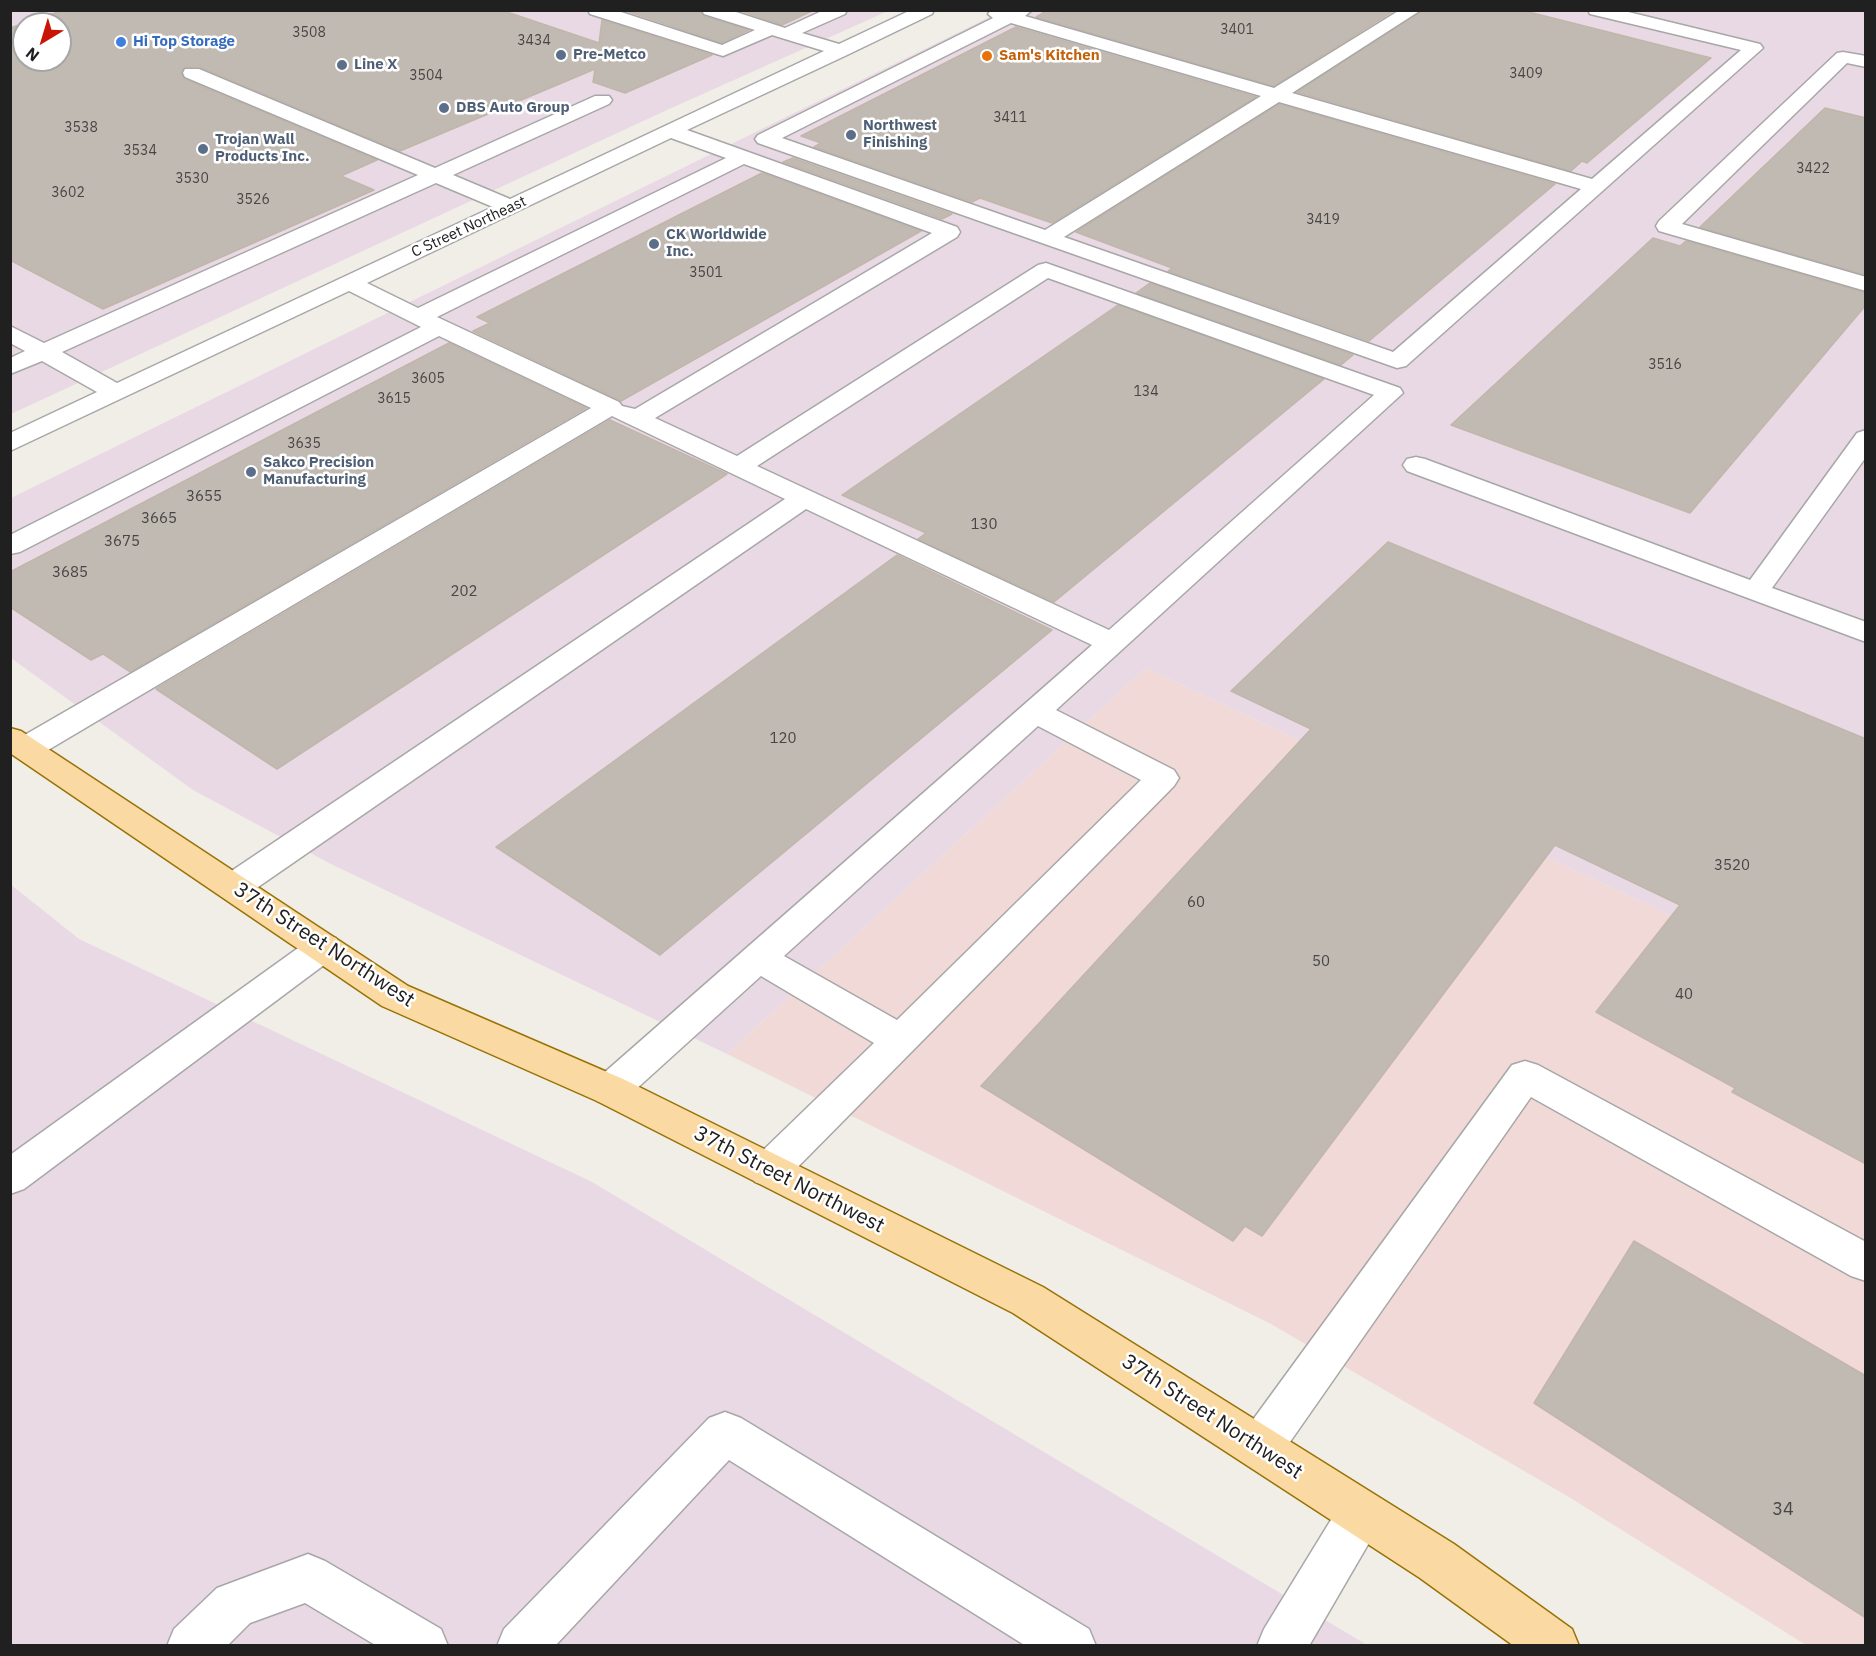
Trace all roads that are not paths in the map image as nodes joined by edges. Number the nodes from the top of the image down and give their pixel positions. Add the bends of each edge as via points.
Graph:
1 (596, 10) edge
2 (710, 10) edge
3 (838, 10) edge
4 (926, 10) edge
5 (984, 10) edge
6 (1413, 10) edge
7 (1596, 10) edge
8 (1017, 14) edge
9 (778, 32) junction
10 (841, 51) junction
11 (1866, 62) edge
12 (192, 73) dead end
13 (1277, 95) junction
14 (602, 100) dead end
15 (671, 131) junction
16 (743, 158) junction
17 (436, 175) junction
18 (1596, 187) junction
19 (512, 207) junction
20 (1047, 238) junction
21 (350, 283) junction
22 (1866, 284) edge
23 (428, 322) junction
24 (10, 333) edge
25 (44, 352) junction
26 (10, 367) edge
27 (116, 393) junction
28 (610, 407) junction
29 (636, 419) junction
30 (1866, 438) edge
31 (10, 443) edge
32 (1416, 465) dead end
33 (738, 467) junction
34 (804, 498) junction
35 (10, 546) edge
36 (1755, 592) junction
37 (1866, 633) edge
38 (1112, 643) junction
39 (1035, 712) junction
40 (19, 743) edge
41 (233, 887) junction
42 (324, 947) junction
43 (759, 958) junction
44 (900, 1040) junction
45 (610, 1090) junction
46 (769, 1170) junction
47 (10, 1177) edge
48 (1866, 1263) edge
49 (1260, 1447) junction
50 (1361, 1513) junction
51 (1544, 1642) edge
52 (191, 1646) edge
53 (424, 1646) edge
54 (521, 1646) edge
55 (1072, 1646) edge
56 (1281, 1646) edge

1 - 9 street via 723,51
2 - 9 street
3 - 9 street
4 - 10 street, C Street Northeast
5 - 8 street
6 - 13 street
7 - 18 street via 1754,48
8 - 13 street
8 - 20 street via 765,139
9 - 10 street
10 - 15 street, C Street Northeast
11 - 22 street via 1843,57 1666,226
12 - 17 street
13 - 18 street
13 - 20 street
14 - 17 street
15 - 16 street
15 - 19 street, C Street Northeast
16 - 23 street
16 - 29 street via 950,232
17 - 19 street
17 - 25 street
18 - 20 street via 1397,361
19 - 21 street, C Street Northeast
21 - 23 street
21 - 27 street, C Street Northeast
23 - 28 street
23 - 35 street
24 - 25 street
25 - 26 street
25 - 27 street
27 - 31 street, C Street Northeast
28 - 29 street
28 - 40 street
29 - 33 street
30 - 36 street
32 - 36 street
33 - 34 street
33 - 38 street via 1046,270 1391,393
34 - 38 street
34 - 41 street
36 - 37 street
38 - 39 street
39 - 43 street
39 - 44 street via 1163,778
40 - 41 main road, 37th Street Northwest
41 - 42 main road, 37th Street Northwest
42 - 45 main road, 37th Street Northwest via 395,996
42 - 47 street
43 - 44 street
43 - 45 street
44 - 46 street
45 - 46 main road, 37th Street Northwest
46 - 49 main road, 37th Street Northwest via 1028,1300
48 - 49 street via 1525,1076
49 - 50 main road, 37th Street Northwest
50 - 51 main road, 37th Street Northwest via 1437,1561
50 - 56 street
52 - 53 street via 234,1605 308,1578
54 - 55 street via 725,1433

